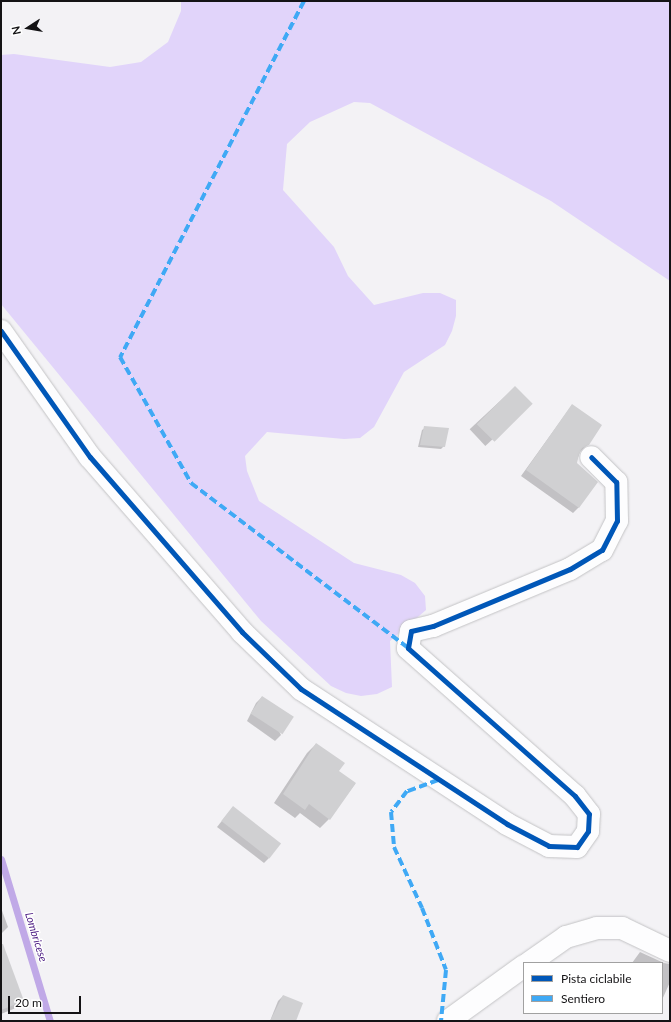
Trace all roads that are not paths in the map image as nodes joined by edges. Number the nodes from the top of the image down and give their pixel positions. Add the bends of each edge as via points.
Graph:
1 (1, 331) edge
2 (591, 457) dead end
3 (670, 951) edge
4 (530, 962) edge
5 (523, 967) edge
6 (448, 1021) edge

1 - 2 street via 90,457 242,632 301,689 507,824 549,846 577,847 588,831 589,814 575,796 408,648 411,630 433,626 570,569 602,550 617,521 616,482
3 - 4 street via 622,928 597,928 566,938
5 - 6 street

